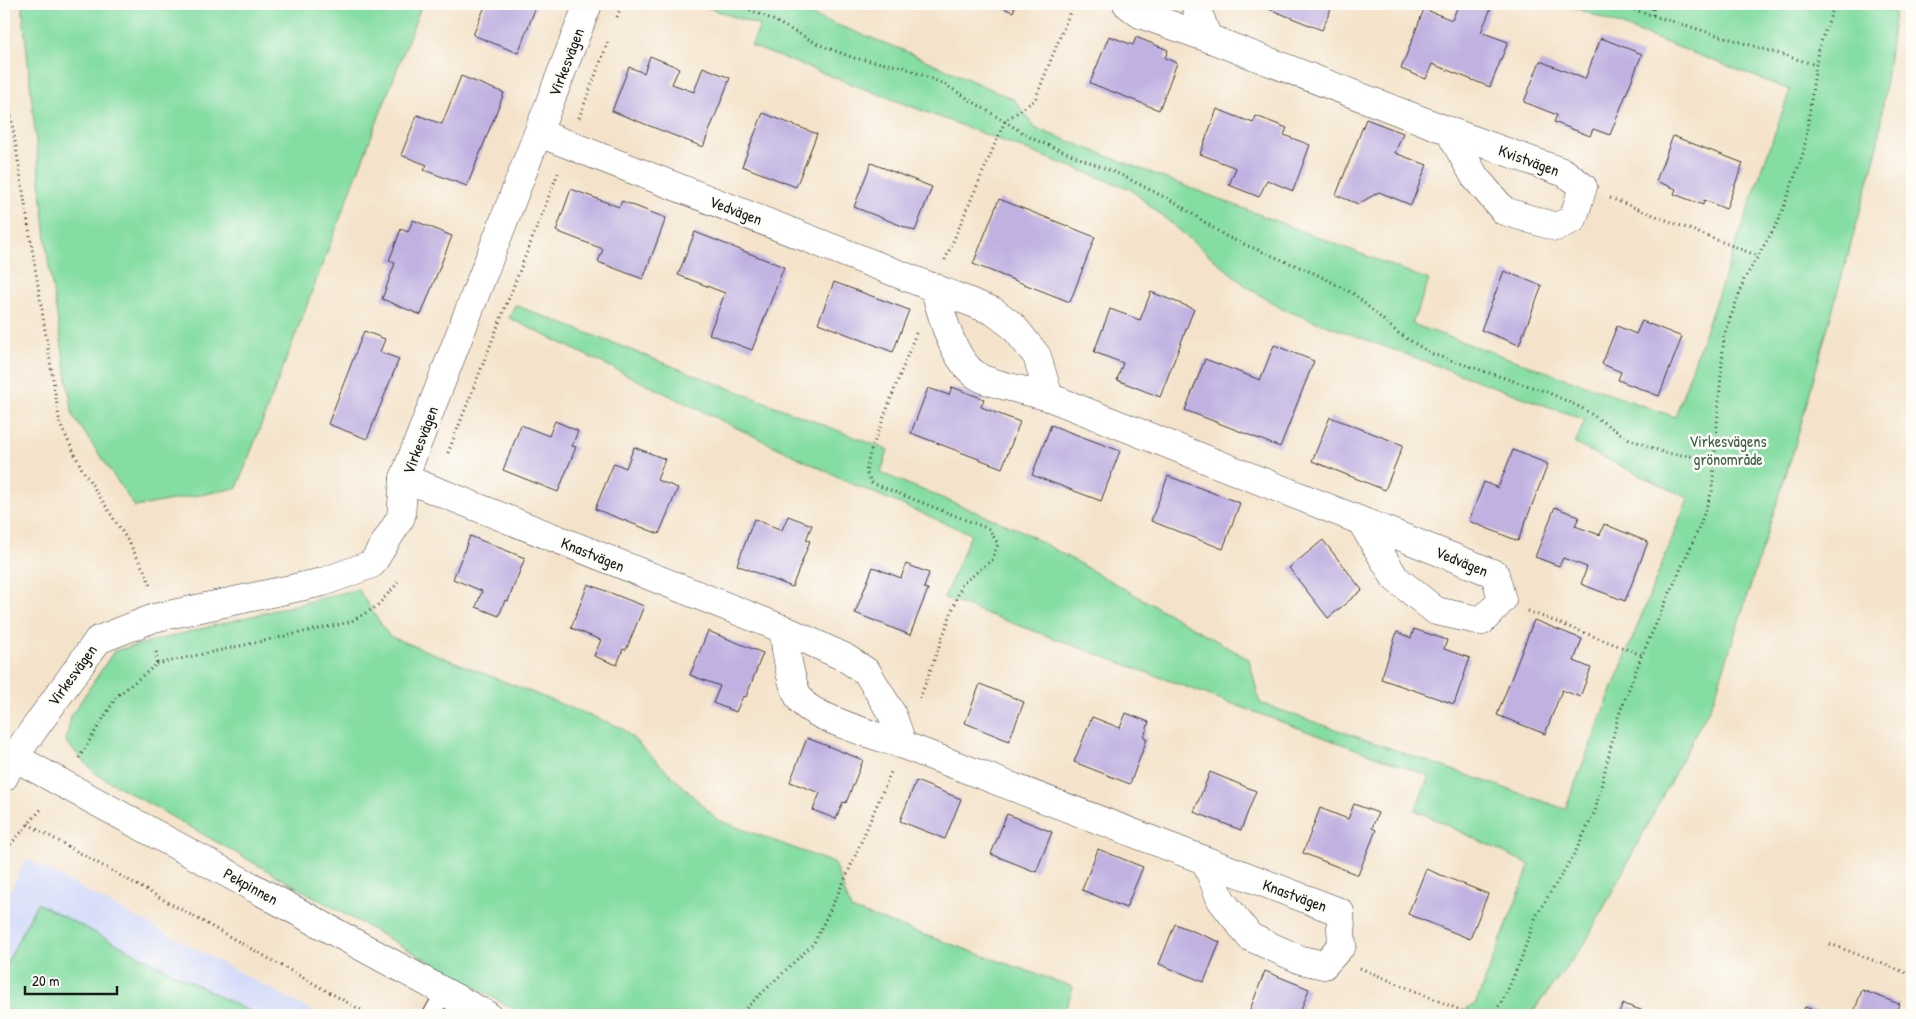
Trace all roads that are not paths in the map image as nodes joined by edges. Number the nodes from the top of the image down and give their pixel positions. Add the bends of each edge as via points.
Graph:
1 (588, 4) edge
2 (1127, 4) edge
3 (1195, 4) edge
4 (1208, 38) junction
5 (1449, 131) junction
6 (539, 133) junction
7 (934, 287) junction
8 (1049, 397) junction
9 (404, 478) junction
10 (1361, 520) junction
11 (783, 629) junction
12 (903, 745) junction
13 (9, 767) edge
14 (1206, 862) junction
15 (444, 992) junction
16 (431, 1015) edge
17 (487, 1015) edge

1 - 6 street, Virkesvägen
2 - 4 street, Kvistvägen via 1140,14
3 - 4 street
4 - 5 street, Kvistvägen
5 - 5 street, Kvistvägen via 1565,172 1583,187 1573,219 1556,227 1504,210 1475,177
6 - 7 street, Vedvägen
6 - 9 street, Virkesvägen
7 - 8 street, Vedvägen via 993,311 1013,326 1037,356
7 - 8 street, Vedvägen via 946,331 965,365 981,378
8 - 10 street, Vedvägen
9 - 11 street, Knastvägen
9 - 13 street, Virkesvägen via 401,518 372,564 323,582 154,618 98,640
10 - 10 street, Vedvägen via 1495,574 1502,600 1482,620 1436,611 1395,578
11 - 12 street, Knastvägen via 844,657 867,672 892,714
11 - 12 street, Knastvägen via 791,679 803,703 826,718
12 - 14 street, Knastvägen
13 - 15 street, Pekpinnen via 64,784
14 - 14 street, Knastvägen via 1340,912 1342,945 1324,965 1300,960 1250,937 1220,900
15 - 16 lane
15 - 17 street, Pekpinnen

